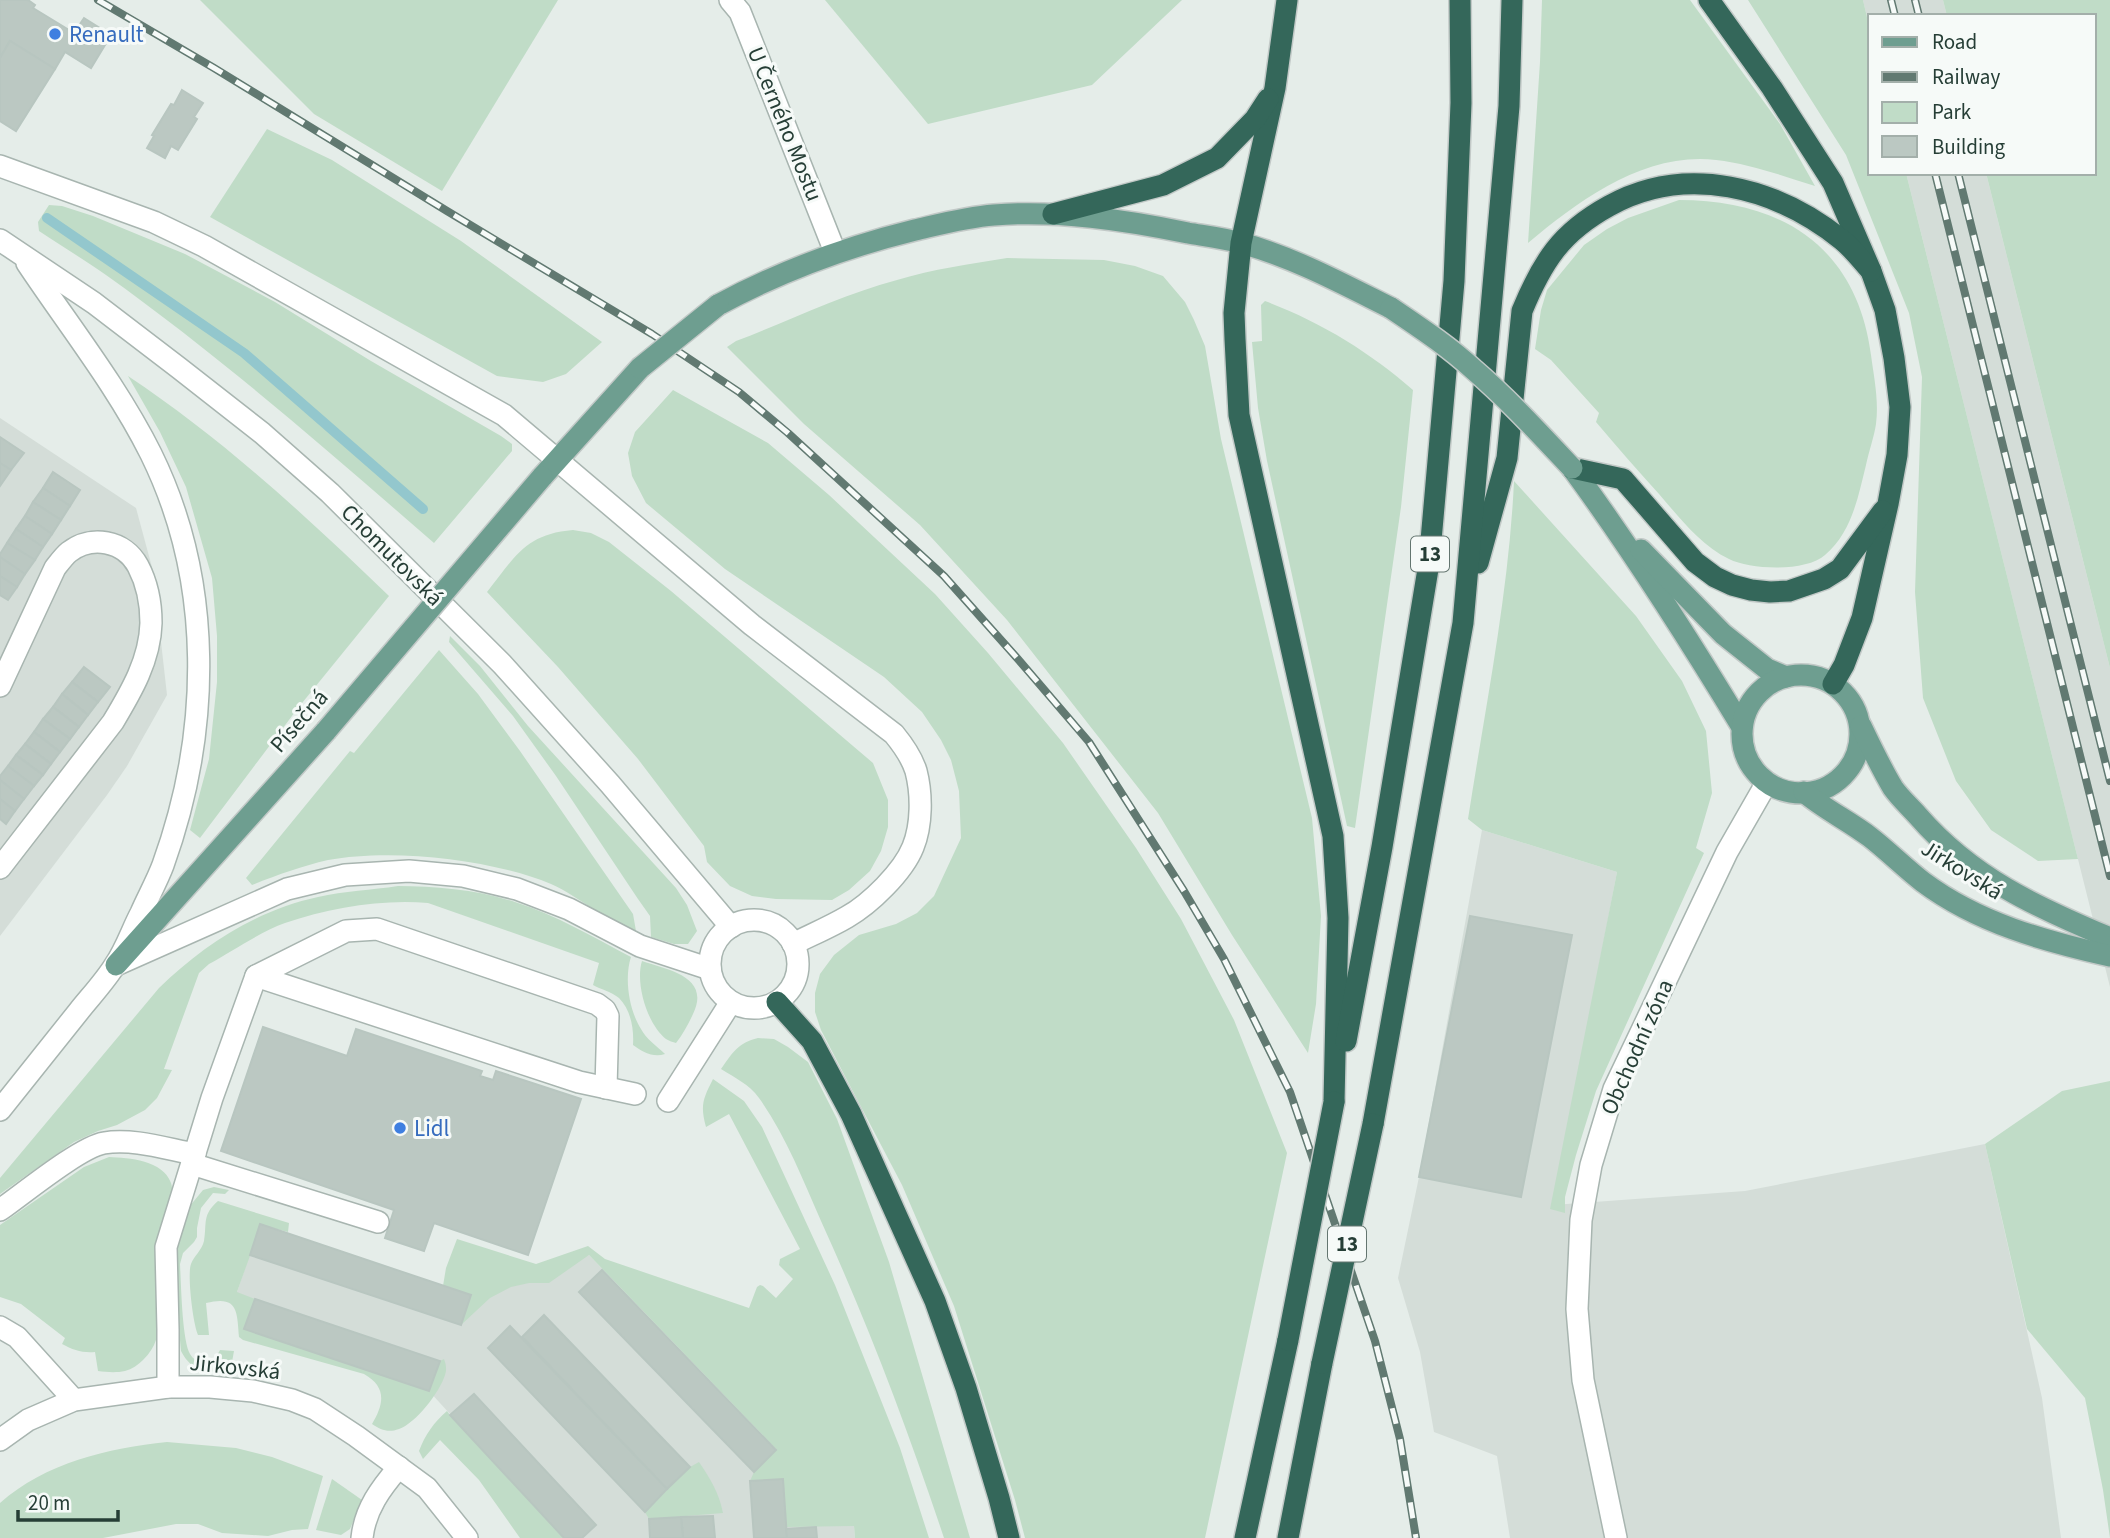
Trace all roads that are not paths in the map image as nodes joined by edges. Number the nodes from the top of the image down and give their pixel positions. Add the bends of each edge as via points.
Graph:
1 (730, 0) edge
2 (1287, 0) edge
3 (1460, 0) edge
4 (1512, 0) edge
5 (1709, 0) edge
6 (1275, 88) junction
7 (0, 166) edge
8 (1054, 214) junction
9 (0, 240) edge
10 (1241, 243) junction
11 (19, 252) junction
12 (835, 252) junction
13 (1871, 271) junction
14 (558, 460) junction
15 (1572, 467) junction
16 (1888, 504) junction
17 (1605, 513) junction
18 (1463, 623) junction
19 (1786, 677) junction
20 (1833, 684) junction
21 (0, 685) edge
22 (1860, 724) junction
23 (1742, 727) junction
24 (1766, 784) junction
25 (1804, 792) junction
26 (0, 868) edge
27 (732, 927) junction
28 (2110, 938) edge
29 (793, 944) junction
30 (2110, 956) edge
31 (116, 965) junction
32 (710, 969) junction
33 (256, 976) junction
34 (731, 1002) junction
35 (777, 1002) junction
36 (606, 1088) junction
37 (635, 1094) dead end
38 (667, 1101) dead end
39 (1334, 1101) junction
40 (0, 1110) edge
41 (194, 1159) junction
42 (0, 1210) edge
43 (378, 1222) dead end
44 (0, 1327) edge
45 (168, 1387) junction
46 (74, 1400) junction
47 (0, 1440) edge
48 (399, 1467) junction
49 (362, 1538) edge
50 (467, 1538) edge
51 (1009, 1538) edge
52 (1245, 1538) edge
53 (1288, 1538) edge
54 (1616, 1538) edge

1 - 12 street, U Černého Mostu via 740,12
2 - 6 highway
3 - 39 highway, 13 via 1454,281 1429,563
4 - 18 highway, 13 via 1508,120
5 - 13 highway via 1814,152
6 - 8 highway via 1255,119 1217,158 1163,186
6 - 10 highway
7 - 14 street via 154,222 204,246 481,400
8 - 10 main road, Písečná via 1147,224
8 - 12 main road, Písečná via 993,215 946,222
9 - 11 street, Chomutovská
10 - 15 main road, Písečná, bridge via 1308,267 1391,308 1425,331 1525,417
10 - 39 highway via 1234,313 1238,415 1333,836 1338,918
11 - 27 street, Chomutovská via 179,368 330,493 502,664
11 - 31 street via 97,363 151,455 181,531 197,609 197,709 183,798 162,868
12 - 14 main road, Písečná, bridge via 718,305 640,368
13 - 16 highway via 1885,310 1900,407
13 - 18 highway via 1818,222 1760,194 1731,186 1674,184 1647,190 1596,213 1574,231 1543,267 1522,311 1507,457
14 - 29 street via 752,625 894,734 906,751 919,789 913,847 870,900 848,917
14 - 31 main road, Písečná, bridge via 326,731
15 - 16 highway via 1623,479 1695,562 1715,577 1751,590 1789,591 1840,569
15 - 17 main road, Písečná
16 - 20 highway via 1862,618
17 - 19 main road via 1723,634 1767,669
17 - 23 main road
18 - 53 highway, 13, bridge via 1373,1124
19 - 20 main road via 1802,675
19 - 23 main road via 1759,695
20 - 22 main road via 1855,708
21 - 26 street via 55,568 68,553 82,544 100,541 122,549 137,564 147,590 151,622 139,674 113,722
22 - 25 main road via 1861,740 1847,771 1835,782
22 - 28 main road, Jirkovská via 1895,791 1957,855 2036,906
23 - 24 main road via 1746,759
24 - 25 main road
24 - 54 street, Obchodní zóna via 1727,852 1614,1089 1591,1165 1581,1220 1577,1309 1583,1381
25 - 30 main road, Jirkovská via 1954,902 2024,934
27 - 29 street via 759,921 773,925
27 - 32 street via 715,945
29 - 35 street via 798,969 787,993
31 - 32 street via 287,890 345,875 409,871 463,876 517,889 569,909 640,946
31 - 40 street, Písečná
32 - 34 street via 714,982
33 - 36 street
33 - 36 street via 346,931 377,929 597,1004 608,1016
33 - 41 street
34 - 35 street via 754,1008
34 - 38 street
35 - 51 highway via 811,1041 851,1114 935,1301 966,1388
36 - 37 street
39 - 52 highway, 13, bridge
41 - 42 street via 119,1141 101,1143
41 - 43 street
41 - 45 street via 166,1247
44 - 46 street via 17,1337
45 - 46 street, Jirkovská
45 - 48 street, Jirkovská via 253,1391 292,1400 315,1409
46 - 47 street, Jirkovská via 28,1420
48 - 49 street via 370,1507
48 - 50 street, Jirkovská via 427,1488

